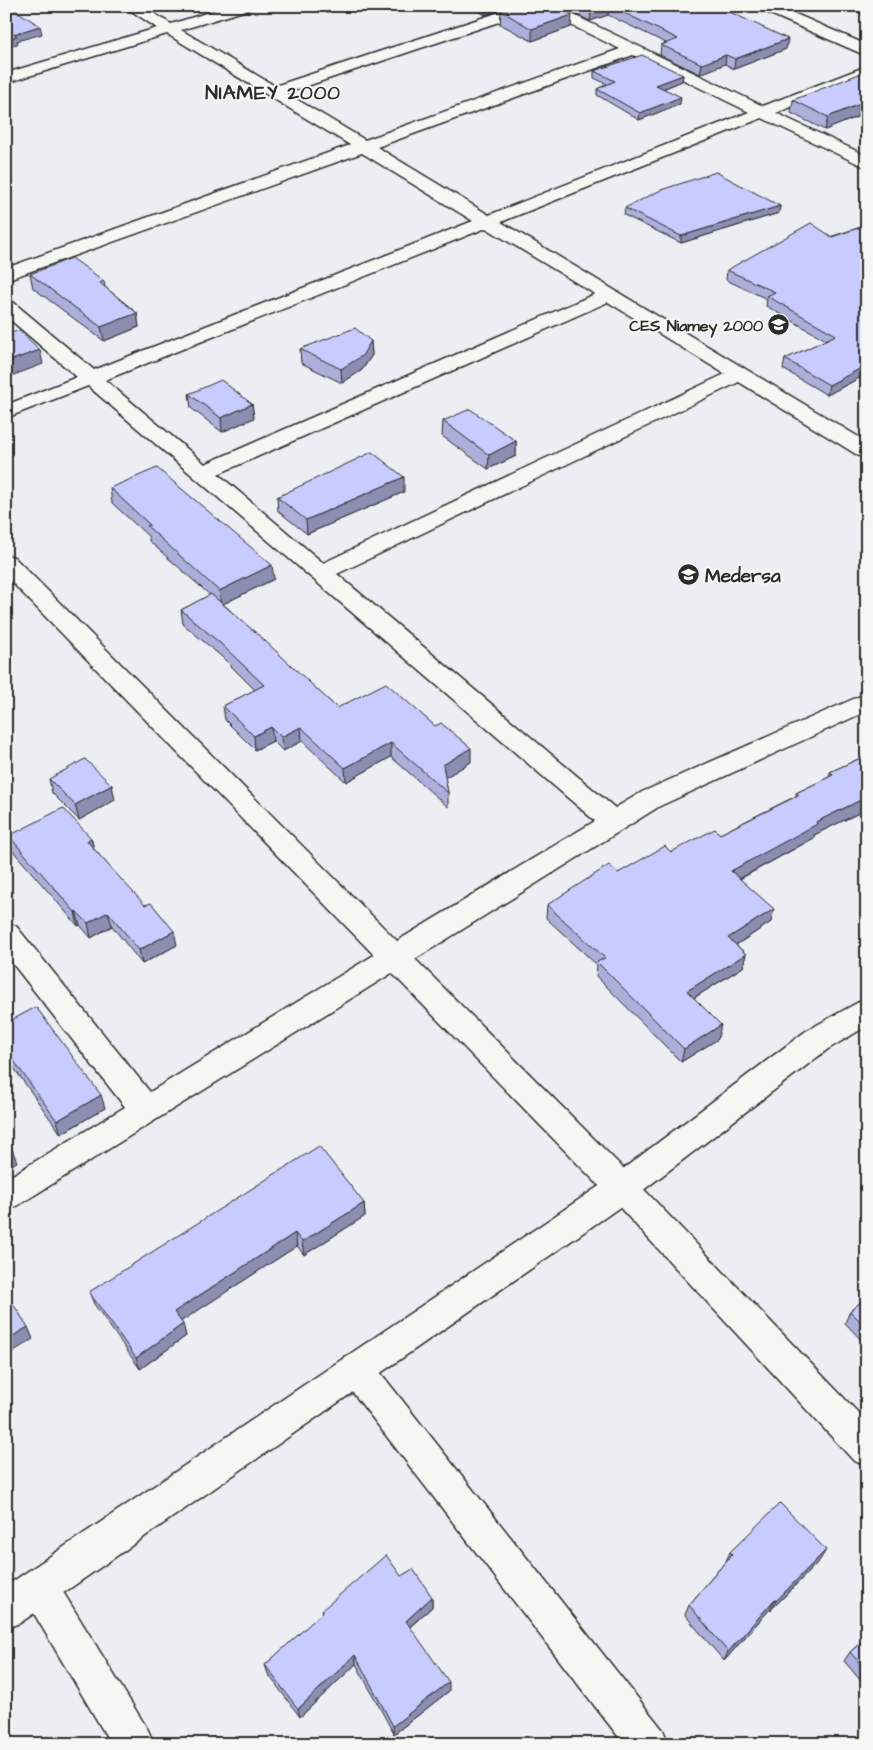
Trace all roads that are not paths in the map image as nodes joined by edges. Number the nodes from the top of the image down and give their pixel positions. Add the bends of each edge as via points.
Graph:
1 (131, 6) edge
2 (245, 6) edge
3 (533, 6) edge
4 (543, 6) edge
5 (764, 6) edge
6 (169, 29) junction
7 (633, 50) junction
8 (867, 51) edge
9 (867, 70) edge
10 (6, 78) edge
11 (273, 92) junction
12 (762, 112) junction
13 (363, 146) junction
14 (867, 163) edge
15 (487, 221) junction
16 (6, 274) edge
17 (609, 295) junction
18 (6, 306) edge
19 (740, 374) junction
20 (91, 378) junction
21 (6, 412) edge
22 (867, 451) edge
23 (202, 473) junction
24 (6, 562) edge
25 (320, 573) junction
26 (867, 701) edge
27 (613, 821) junction
28 (6, 934) edge
29 (394, 956) junction
30 (867, 1011) edge
31 (146, 1110) junction
32 (622, 1188) junction
33 (6, 1196) edge
34 (356, 1369) junction
35 (867, 1448) edge
36 (38, 1587) junction
37 (6, 1610) edge
38 (134, 1744) edge
39 (649, 1744) edge

1 - 6 street
2 - 6 street
3 - 11 street
4 - 7 street
5 - 8 street
6 - 10 street
6 - 11 street
7 - 12 street
7 - 13 street
9 - 12 street
11 - 13 street
12 - 14 street
12 - 15 street
13 - 15 street
13 - 16 street
15 - 17 street
15 - 20 street
17 - 19 street
17 - 23 street
18 - 20 street
19 - 22 street
19 - 25 street
20 - 21 street
20 - 23 street
23 - 25 street
24 - 29 street
25 - 27 street
26 - 27 street via 691,780
27 - 29 street
28 - 31 street
29 - 31 street
29 - 32 street
30 - 32 street via 817,1040
31 - 33 street
32 - 34 street
32 - 35 street
34 - 36 street
34 - 39 street
36 - 37 street
36 - 38 street

